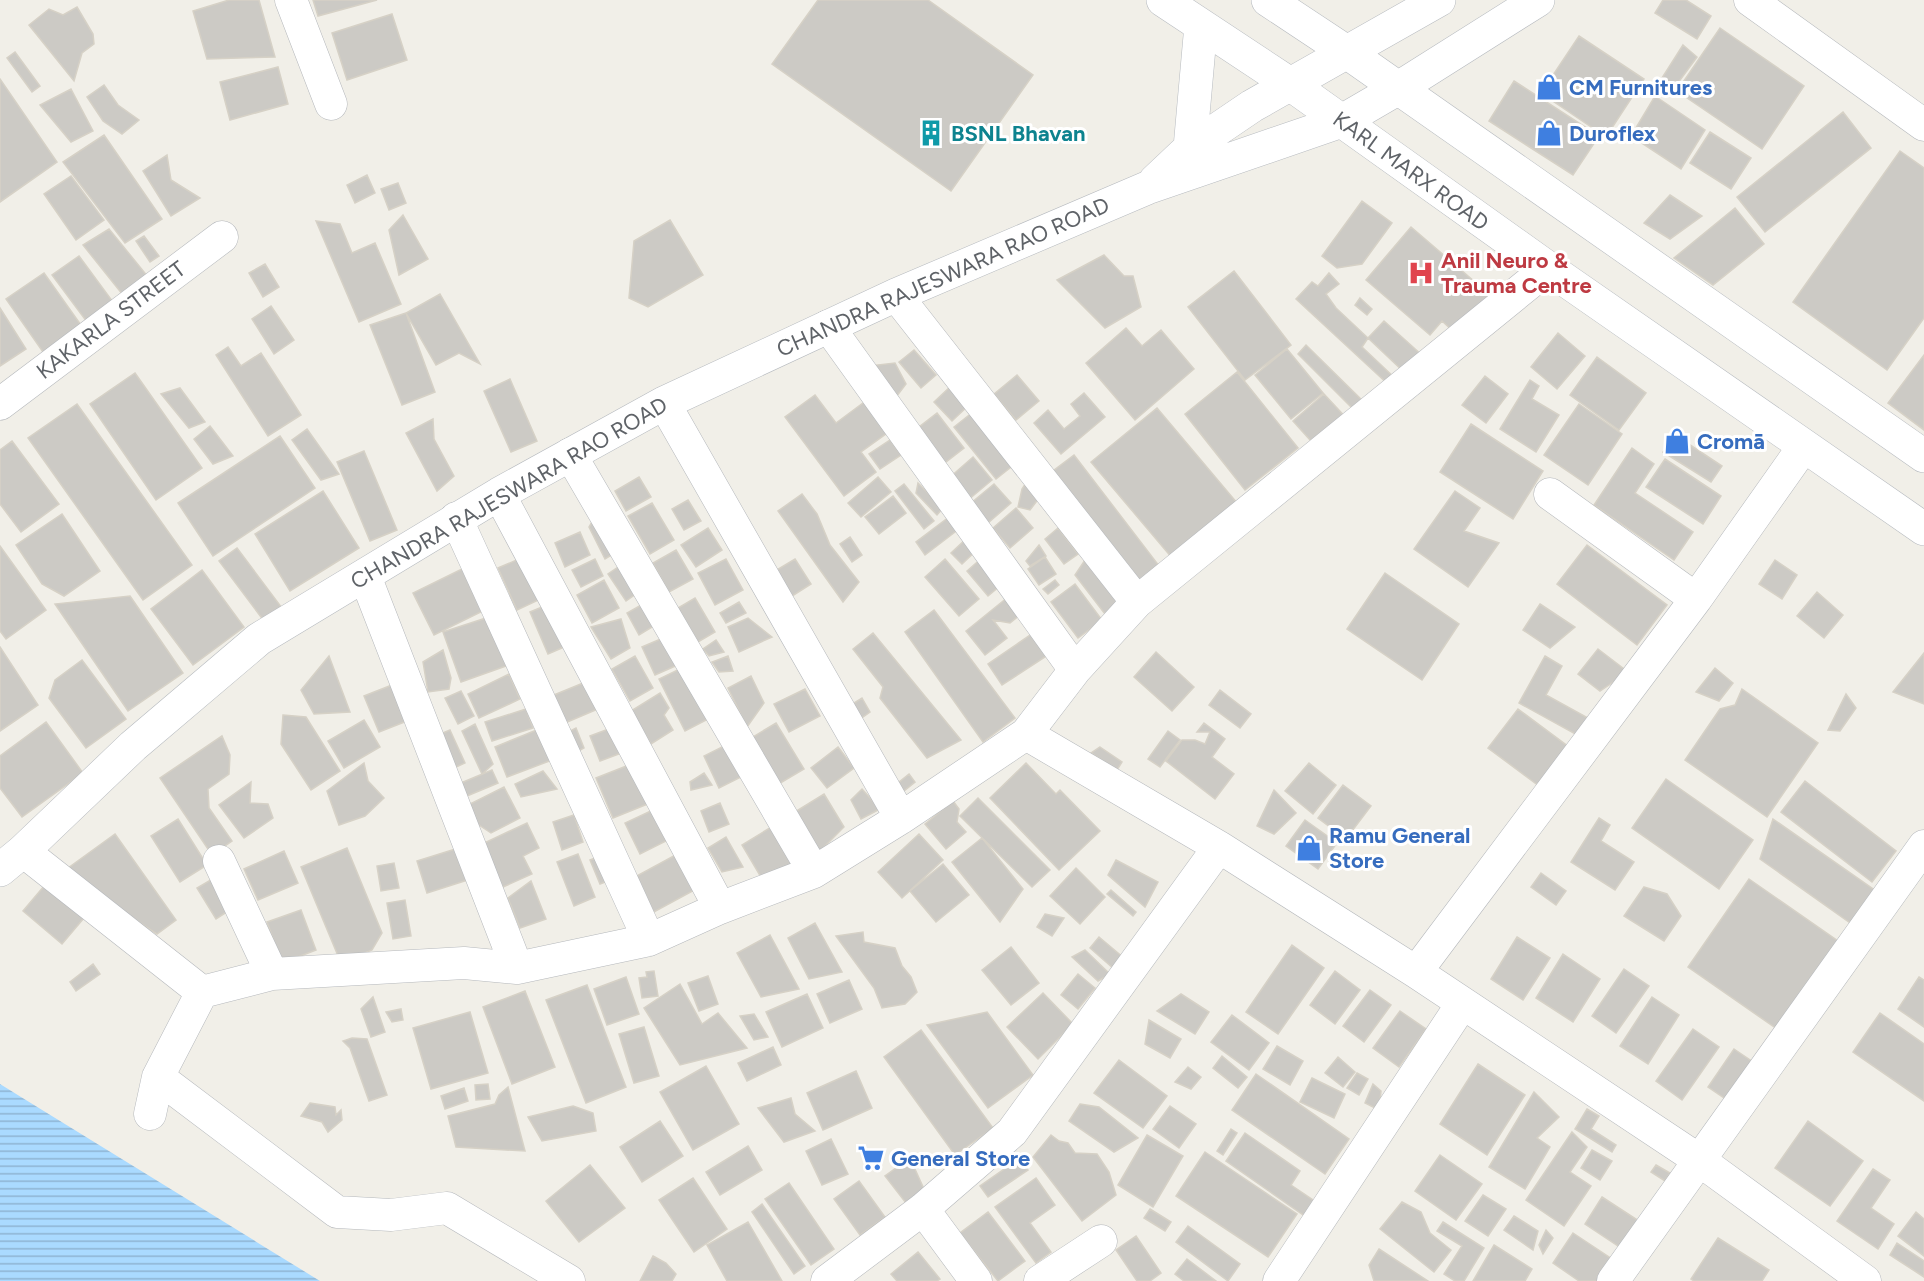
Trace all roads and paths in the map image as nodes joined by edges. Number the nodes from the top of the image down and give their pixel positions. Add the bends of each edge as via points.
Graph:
1 (291, 0) edge
2 (1163, 0) edge
3 (1268, 0) edge
4 (1439, 0) edge
5 (1538, 0) edge
6 (1750, 0) edge
7 (1201, 25) junction
8 (1347, 53) junction
9 (1290, 84) junction
10 (1397, 89) junction
11 (331, 104) dead end
12 (1342, 121) junction
13 (1924, 125) edge
14 (1190, 148) junction
15 (1148, 188) junction
16 (222, 237) dead end
17 (1548, 268) junction
18 (896, 295) junction
19 (828, 326) junction
20 (664, 403) junction
21 (0, 404) edge
22 (1804, 446) junction
23 (570, 454) junction
24 (1924, 456) edge
25 (499, 494) junction
26 (1550, 494) dead end
27 (456, 518) junction
28 (1924, 529) edge
29 (365, 576) junction
30 (1696, 599) junction
31 (1137, 602) junction
32 (1076, 670) junction
33 (1026, 734) junction
34 (901, 818) junction
35 (1924, 846) edge
36 (1219, 847) junction
37 (9, 855) edge
38 (219, 861) dead end
39 (814, 872) junction
40 (720, 908) junction
41 (650, 940) junction
42 (517, 968) junction
43 (1416, 972) junction
44 (272, 974) junction
45 (202, 992) junction
46 (1462, 1004) junction
47 (158, 1077) junction
48 (150, 1114) dead end
49 (1699, 1160) junction
50 (923, 1209) junction
51 (1101, 1241) dead end
52 (569, 1281) edge
53 (827, 1281) edge
54 (976, 1281) edge
55 (1040, 1281) edge
56 (1279, 1281) edge
57 (1613, 1281) edge
58 (1865, 1281) edge

1 - 11 street
2 - 7 street, KARL MARX ROAD
3 - 8 street
4 - 8 street
5 - 10 street, CHANDRA RAJESWARA RAO ROAD
6 - 13 street
7 - 9 street, KARL MARX ROAD
7 - 14 street
8 - 9 street
8 - 10 street
9 - 12 street, KARL MARX ROAD
9 - 14 street
10 - 12 street, CHANDRA RAJESWARA RAO ROAD
10 - 24 street
12 - 15 street, CHANDRA RAJESWARA RAO ROAD
12 - 17 street, KARL MARX ROAD
14 - 15 street
15 - 18 street, CHANDRA RAJESWARA RAO ROAD
16 - 21 street, KAKARLA STREET
17 - 22 street, KARL MARX ROAD
17 - 31 street
18 - 19 street, CHANDRA RAJESWARA RAO ROAD
18 - 31 street
19 - 20 street, CHANDRA RAJESWARA RAO ROAD
19 - 32 street
20 - 23 street, CHANDRA RAJESWARA RAO ROAD
20 - 34 street
22 - 28 street, KARL MARX ROAD
22 - 30 street
23 - 25 street, CHANDRA RAJESWARA RAO ROAD
23 - 39 street
25 - 27 street, CHANDRA RAJESWARA RAO ROAD
25 - 40 street
26 - 30 street
27 - 29 street, CHANDRA RAJESWARA RAO ROAD
27 - 41 street
29 - 37 street, CHANDRA RAJESWARA RAO ROAD via 259,639
29 - 42 street
30 - 43 street
31 - 32 street
32 - 33 street
33 - 34 street
33 - 36 street
34 - 39 street
35 - 49 street
36 - 43 street
36 - 50 street via 1012,1132
37 - 45 street
38 - 44 street
39 - 40 street
40 - 41 street
41 - 42 street
42 - 44 street via 464,963
43 - 46 street
44 - 45 street
45 - 47 street
46 - 49 street
46 - 56 street
47 - 48 street
47 - 52 street via 337,1212 391,1215 447,1208
49 - 57 street
49 - 58 street
50 - 53 street
50 - 54 street
51 - 55 street

